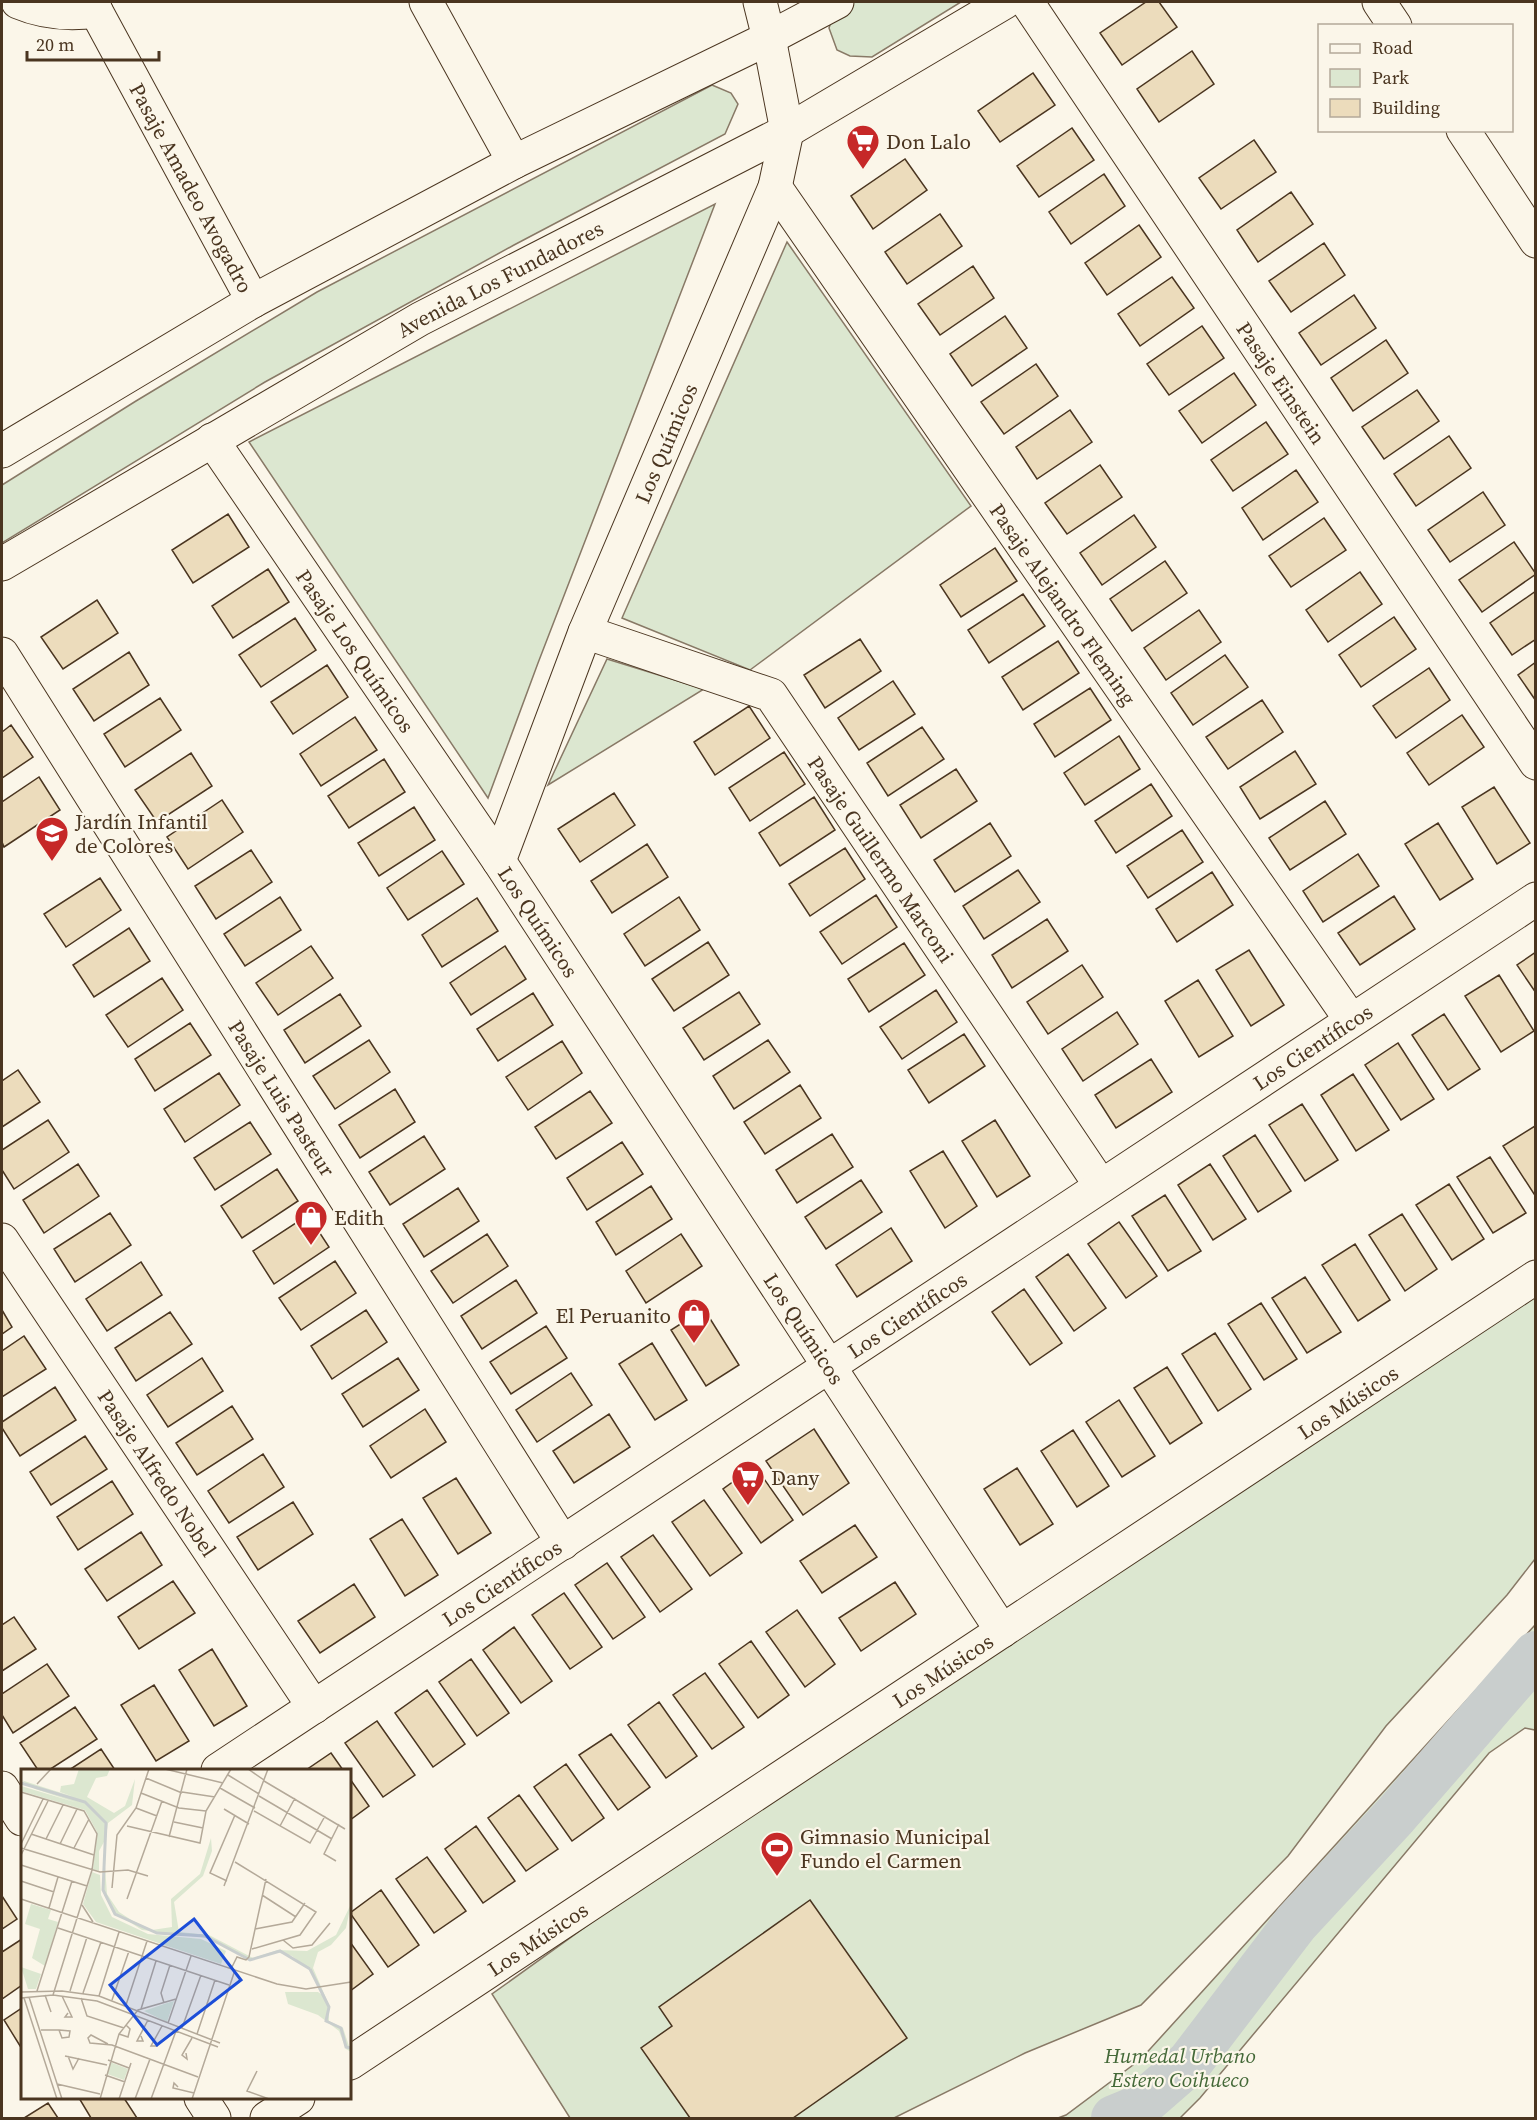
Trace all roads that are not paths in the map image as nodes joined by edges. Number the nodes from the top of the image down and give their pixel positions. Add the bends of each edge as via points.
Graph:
1 (18, 2) edge
2 (426, 2) edge
3 (760, 2) edge
4 (837, 2) edge
5 (1005, 2) edge
6 (1027, 2) edge
7 (1379, 2) edge
8 (97, 6) edge
9 (1394, 24) edge
10 (769, 38) junction
11 (787, 131) junction
12 (1464, 132) edge
13 (514, 162) junction
14 (775, 187) junction
15 (1536, 241) edge
16 (253, 301) junction
17 (212, 440) junction
18 (2, 451) edge
19 (2, 564) edge
20 (585, 632) junction
21 (2, 654) edge
22 (1536, 763) edge
23 (499, 861) junction
24 (1536, 898) edge
25 (1352, 1020) junction
26 (1101, 1186) junction
27 (2, 1240) edge
28 (1536, 1277) edge
29 (828, 1366) junction
30 (562, 1543) junction
31 (1002, 1631) junction
32 (314, 1707) junction
33 (220, 1769) edge
34 (2, 1788) edge
35 (21, 1817) edge
36 (351, 2062) edge
37 (202, 2099) edge
38 (214, 2118) edge

1 - 8 street, Pasaje Amadeo Avogadro via 64,14
2 - 13 street
3 - 10 street, Los Químicos
4 - 10 street
5 - 11 street, Avenida Los Fundadores
6 - 22 street, Pasaje Einstein
7 - 9 street
8 - 16 street, Pasaje Amadeo Avogadro
10 - 11 street, Los Químicos
10 - 13 street
11 - 14 street, Los Químicos
11 - 17 street, Avenida Los Fundadores via 420,319
12 - 15 street
13 - 16 street
14 - 20 street, Los Químicos
14 - 25 street, Pasaje Alejandro Fleming
16 - 18 street
17 - 19 street, Avenida Los Fundadores
17 - 23 street, Pasaje Los Químicos
20 - 23 street, Los Químicos
20 - 26 street, Pasaje Guillermo Marconi via 771,695
21 - 30 street, Pasaje Luis Pasteur
23 - 29 street, Los Químicos
24 - 25 street, Los Científicos
25 - 26 street, Los Científicos
26 - 29 street, Los Científicos
27 - 32 street, Pasaje Alfredo Nobel
28 - 31 street, Los Músicos
29 - 30 street, Los Científicos
29 - 31 street, Los Químicos
30 - 32 street, Los Científicos
31 - 36 street, Los Músicos
32 - 33 street, Los Científicos
34 - 35 street
37 - 38 street

